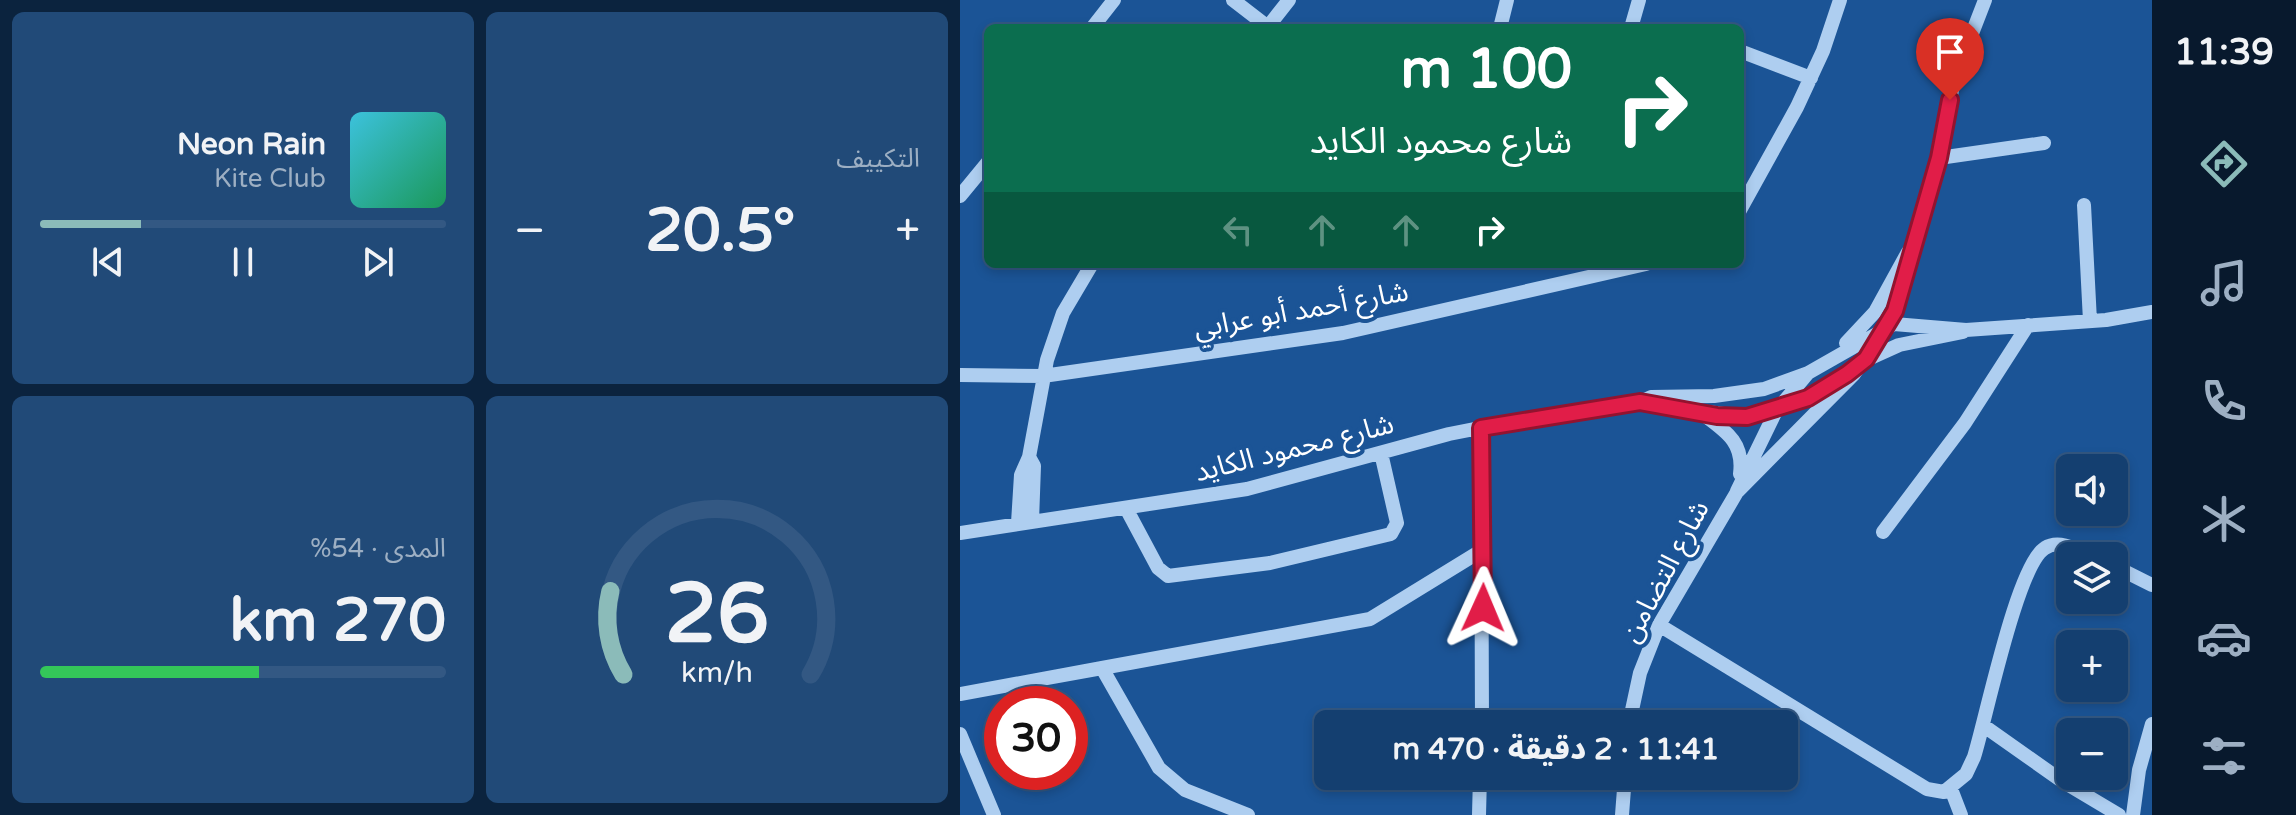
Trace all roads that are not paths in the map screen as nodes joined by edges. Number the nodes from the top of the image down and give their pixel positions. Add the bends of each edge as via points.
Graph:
1 (1114, 0) edge
2 (1233, 0) edge
3 (1289, 0) edge
4 (1507, 0) edge
5 (1639, 0) edge
6 (1840, 0) edge
7 (1985, 0) edge
8 (1095, 24) edge
9 (1263, 24) edge
10 (1269, 24) edge
11 (1501, 24) edge
12 (1632, 24) edge
13 (1744, 53) edge
14 (1811, 78) junction
15 (2044, 143) dead end
16 (1939, 158) junction
17 (984, 167) edge
18 (960, 196) edge
19 (1744, 203) edge
20 (2084, 205) dead end
21 (1912, 245) junction
22 (1090, 268) edge
23 (1628, 268) edge
24 (2152, 312) edge
25 (2106, 320) junction
26 (2090, 321) junction
27 (2152, 323) edge
28 (2028, 325) junction
29 (1888, 326) junction
30 (1966, 330) junction
31 (1866, 359) junction
32 (1808, 373) junction
33 (960, 375) edge
34 (1043, 376) junction
35 (1640, 402) junction
36 (1776, 411) junction
37 (1700, 413) junction
38 (1481, 428) junction
39 (1381, 453) junction
40 (1738, 486) junction
41 (1127, 510) junction
42 (1025, 522) junction
43 (1883, 532) dead end
44 (960, 533) edge
45 (2056, 544) edge
46 (1484, 549) junction
47 (2128, 573) edge
48 (2152, 585) edge
49 (1659, 625) junction
50 (1102, 668) junction
51 (960, 694) edge
52 (1482, 710) edge
53 (1632, 710) edge
54 (2152, 724) edge
55 (1984, 726) junction
56 (960, 734) edge
57 (975, 771) junction
58 (960, 779) edge
59 (1951, 789) junction
60 (1480, 790) edge
61 (1624, 790) edge
62 (994, 815) edge
63 (1248, 815) edge
64 (1479, 815) edge
65 (1622, 815) edge
66 (1961, 815) edge
67 (2119, 815) edge
68 (2133, 815) edge

1 - 8 street
2 - 9 street
3 - 10 street
4 - 11 street
5 - 12 street
6 - 14 street
7 - 16 street, شارع التضامن via 1954,80
13 - 14 street
14 - 19 street
15 - 16 street
16 - 21 street, شارع التضامن
17 - 18 street
20 - 26 street
21 - 29 street, شارع التضامن
21 - 32 street, شارع التضامن via 1875,312
22 - 34 street via 1063,313
23 - 34 street, شارع أحمد أبو عرابي via 1343,333
24 - 25 street, شارع محمود الكايد
25 - 26 street, شارع محمود الكايد
25 - 27 street, شارع محمود الكايد
26 - 28 street, شارع محمود الكايد
28 - 30 street, شارع محمود الكايد
28 - 43 street via 1965,423
29 - 30 street, شارع محمود الكايد
29 - 31 street, شارع التضامن
29 - 32 street, شارع محمود الكايد
30 - 31 street, شارع محمود الكايد via 1899,345
31 - 36 street, شارع محمود الكايد via 1808,398
31 - 40 street, شارع التضامن
32 - 35 street, شارع محمود الكايد via 1747,393 1651,397
32 - 36 street, شارع التضامن
33 - 34 street, شارع أحمد أبو عرابي
34 - 42 street
35 - 37 street, شارع محمود الكايد
35 - 38 street, شارع محمود الكايد
36 - 37 street, شارع محمود الكايد via 1735,417
36 - 40 street, شارع التضامن
37 - 40 street via 1736,441 1742,461
38 - 39 street, شارع محمود الكايد
38 - 46 street
39 - 41 street, شارع محمود الكايد via 1247,489
39 - 41 street via 1397,523 1391,534 1270,563 1168,576 1158,568
40 - 49 street, شارع التضامن
41 - 42 street, شارع محمود الكايد
42 - 44 street, شارع محمود الكايد
45 - 55 street via 2036,557 2009,628
46 - 50 street via 1370,619
46 - 52 street
47 - 48 street
49 - 53 street, شارع التضامن
49 - 59 street via 1927,789
50 - 51 street
50 - 63 street via 1159,768 1185,790
54 - 68 street
55 - 59 street via 1966,774
55 - 67 street
56 - 57 street
57 - 58 street
57 - 62 street
59 - 66 street
60 - 64 street
61 - 65 street

